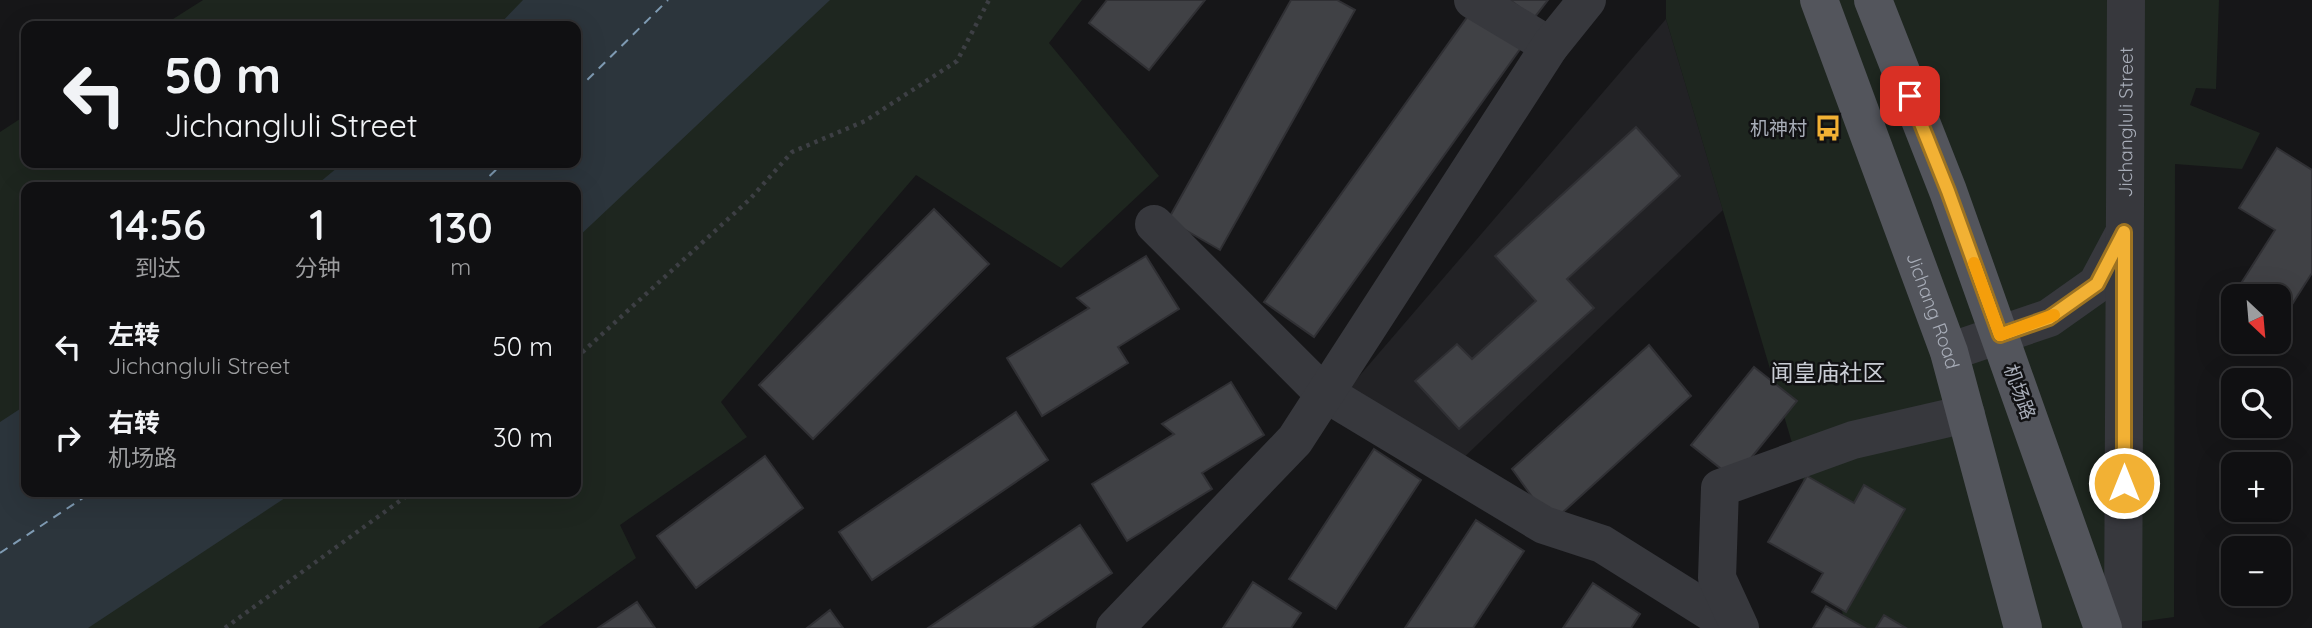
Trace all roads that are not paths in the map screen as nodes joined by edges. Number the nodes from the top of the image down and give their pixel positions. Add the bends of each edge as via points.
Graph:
1 (1473, 0) edge
2 (1587, 0) edge
3 (1819, 0) edge
4 (1873, 0) edge
5 (2126, 0) edge
6 (1550, 46) junction
7 (1154, 224) dead end
8 (2124, 232) junction
9 (2000, 335) junction
10 (1949, 352) junction
11 (1325, 393) junction
12 (1966, 414) junction
13 (1115, 628) edge
14 (1739, 628) edge
15 (2023, 628) edge
16 (2103, 628) edge
17 (2123, 628) edge

1 - 6 street
2 - 6 street
3 - 10 main road, Jichang Road
4 - 9 main road, 机场路
5 - 8 street, Jichangluli Street
6 - 11 street
7 - 11 street
8 - 9 street, Jichangluli Street via 2097,284 2049,318
8 - 17 street
9 - 10 street, Jichangluli Street
9 - 16 main road, 机场路
10 - 12 main road, Jichang Road
11 - 13 street via 1295,440
11 - 14 street via 1544,525 1602,544
12 - 14 street via 1853,440 1720,488 1717,578
12 - 15 main road, Jichang Road

